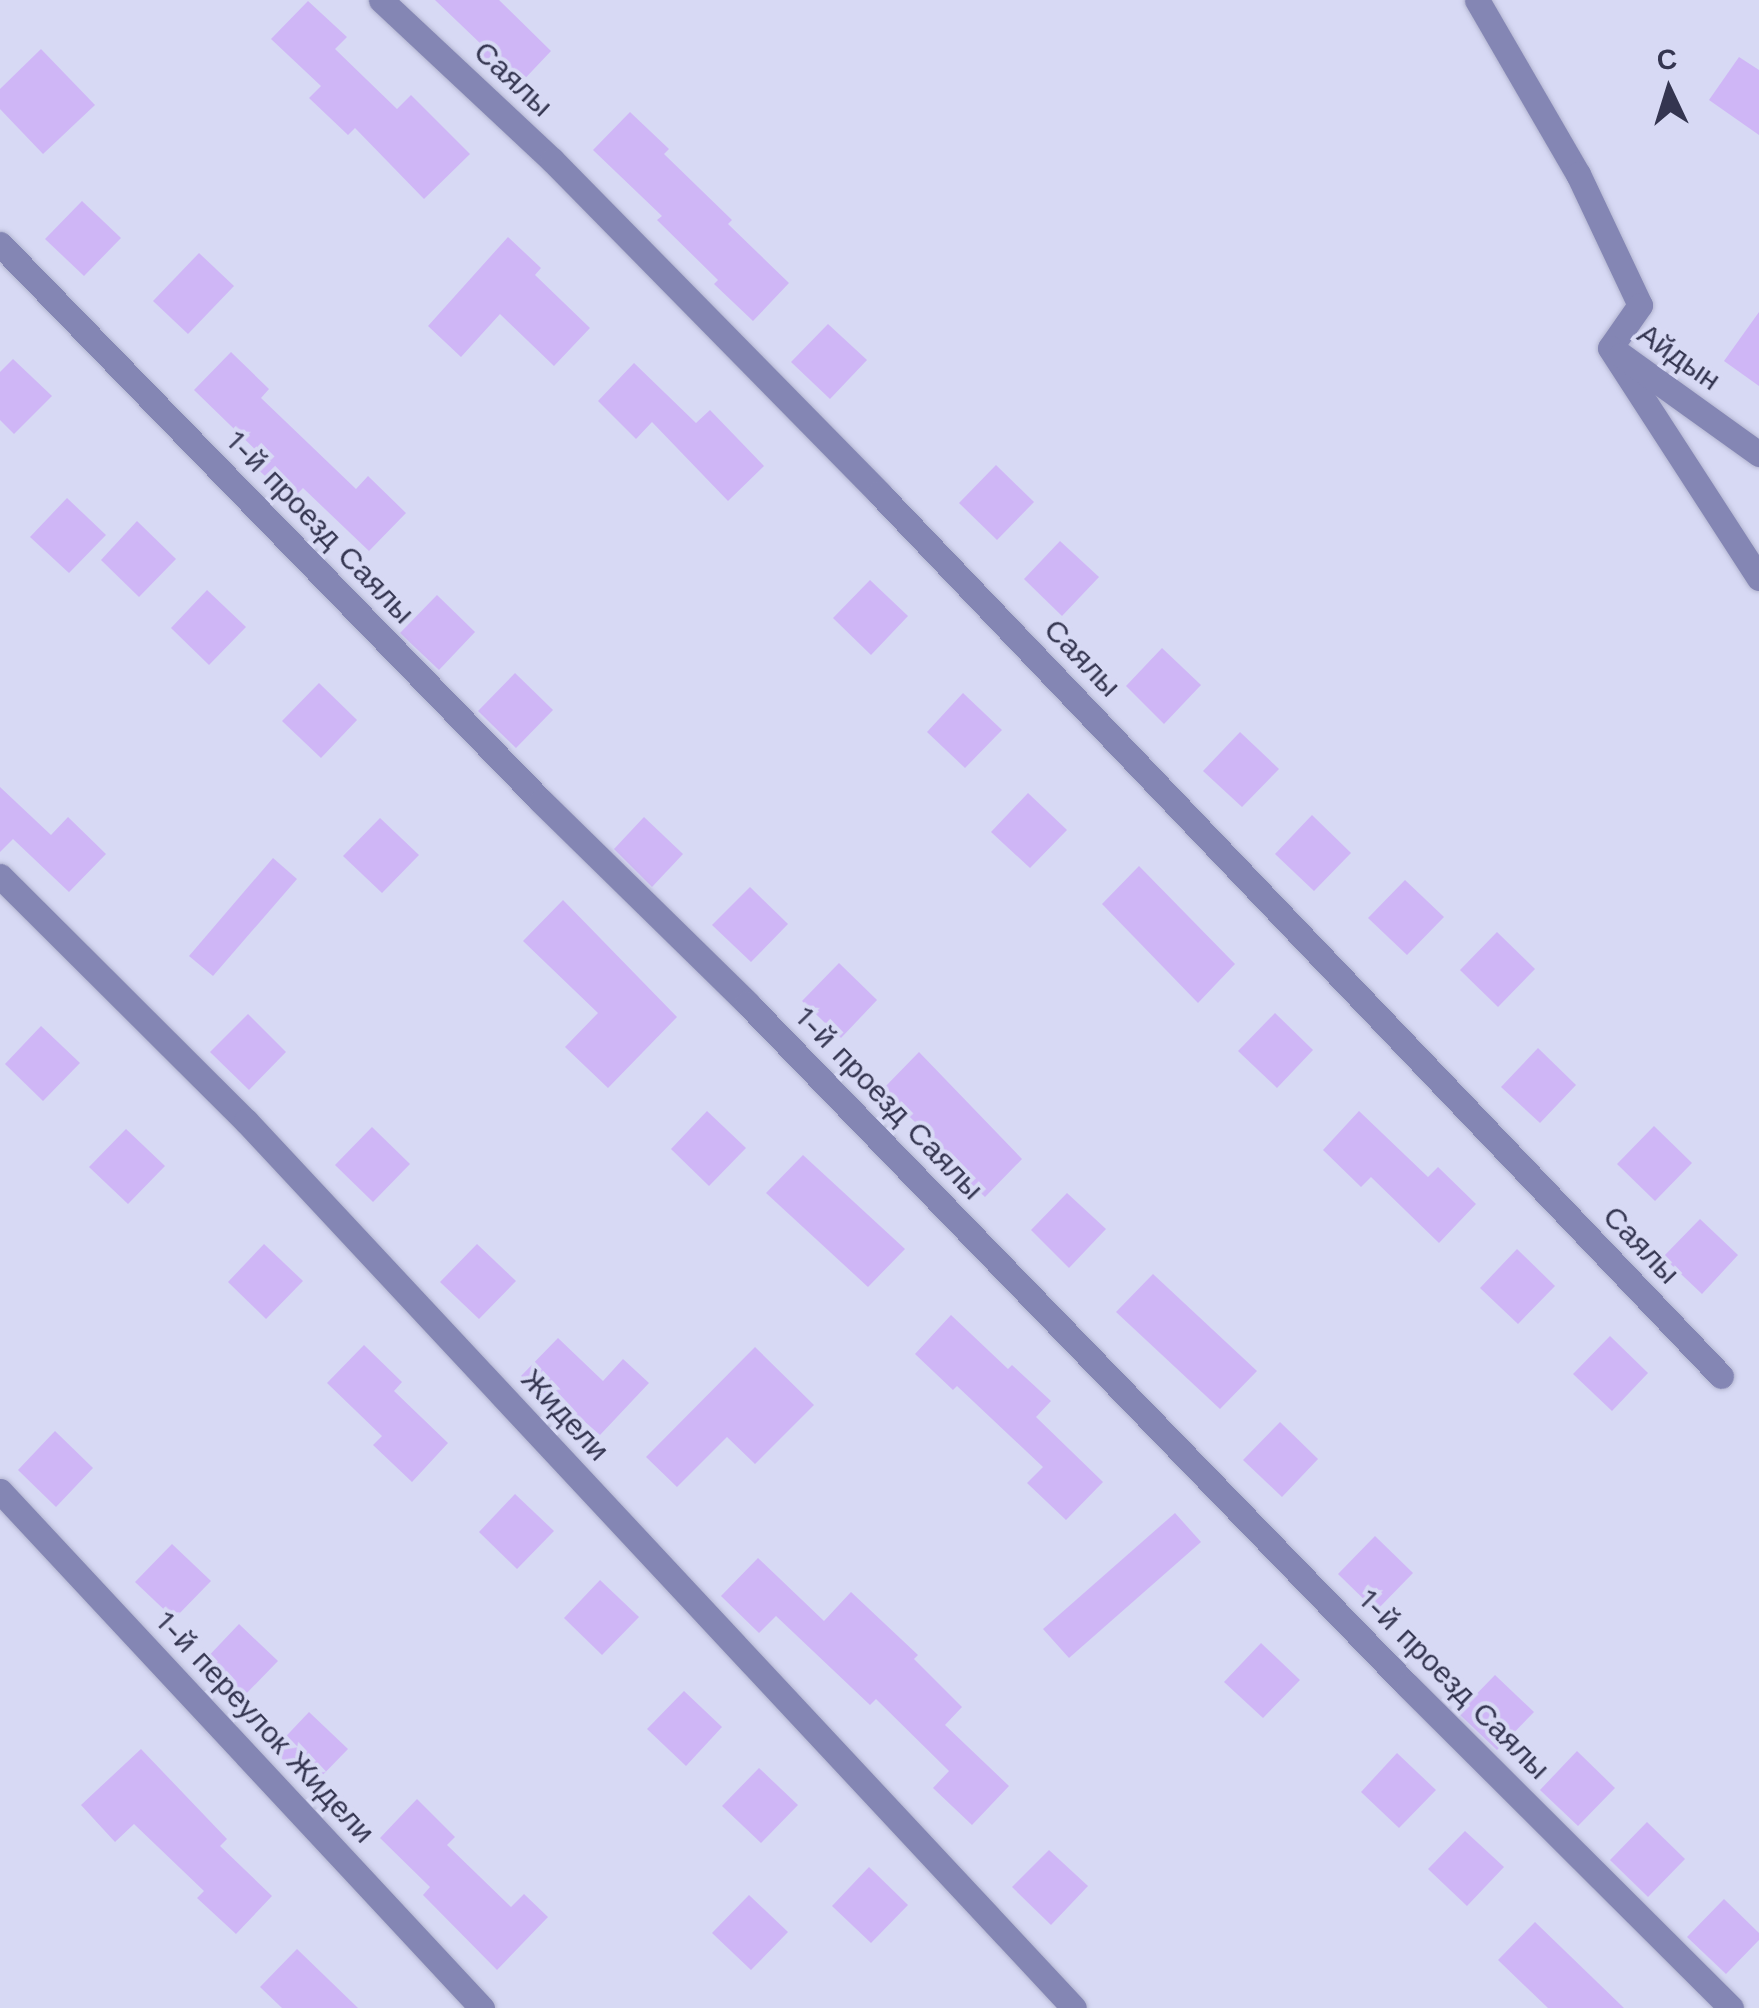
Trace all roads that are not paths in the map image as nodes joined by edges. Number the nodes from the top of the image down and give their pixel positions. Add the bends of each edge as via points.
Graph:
1 (381, 0) edge
2 (1478, 0) edge
3 (0, 244) edge
4 (1610, 348) junction
5 (1759, 454) edge
6 (1759, 578) edge
7 (0, 876) edge
8 (1721, 1376) dead end
9 (0, 1491) edge
10 (482, 2008) edge
11 (1074, 2008) edge
12 (1732, 2008) edge

1 - 8 street, Саялы via 552,160 879,492
2 - 4 street via 1578,174 1640,306
3 - 12 street, 1-й проезд Саялы via 1408,1686
4 - 5 street, Айдын
4 - 6 street
7 - 11 street, Жидели via 246,1121
9 - 10 street, 1-й переулок Жидели

